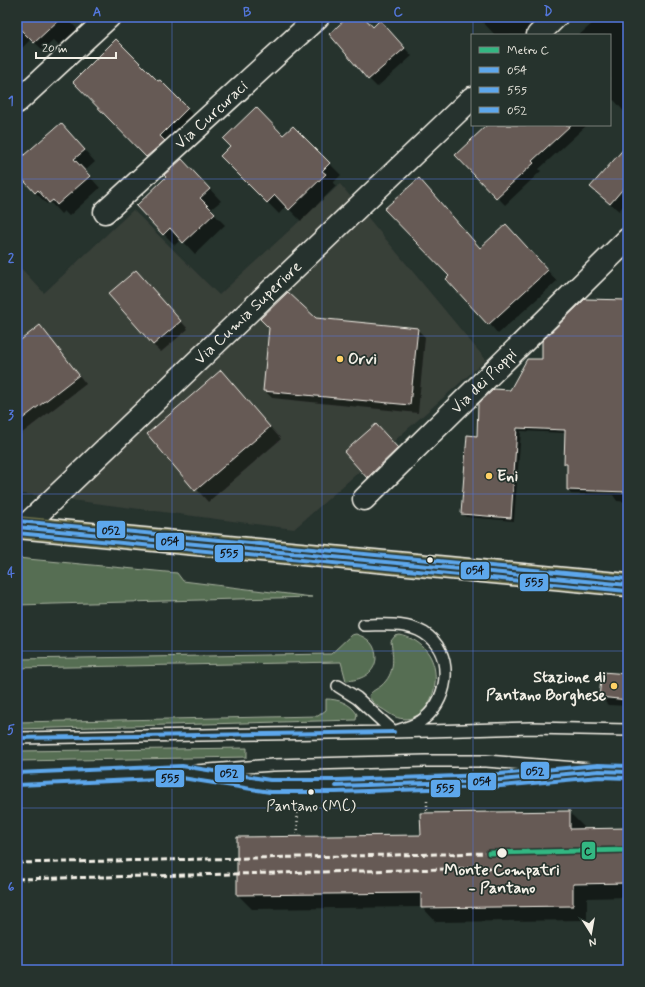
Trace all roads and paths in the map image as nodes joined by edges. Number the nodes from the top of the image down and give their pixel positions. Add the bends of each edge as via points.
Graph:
1 (108, 17) edge
2 (318, 17) edge
3 (556, 17) edge
4 (539, 34) edge
5 (471, 99) edge
6 (17, 102) edge
7 (105, 212) dead end
8 (628, 239) edge
9 (364, 499) dead end
10 (21, 527) edge
11 (628, 585) edge
12 (364, 625) dead end
13 (338, 686) dead end
14 (628, 730) edge
15 (394, 732) junction
16 (17, 738) edge
17 (599, 771) junction
18 (182, 772) junction
19 (628, 772) edge
20 (17, 779) edge
21 (427, 801) dead end
22 (297, 802) dead end
23 (427, 813) dead end
24 (298, 837) dead end

1 - 6 street
2 - 7 street, Via Curcuraci
3 - 4 street
5 - 10 street, Via Cumia Superiore
8 - 9 street, Via dei Pioppi
10 - 11 main road
12 - 15 lane via 404,625 424,633 436,645 444,662 446,678 435,707 416,724
13 - 15 lane via 358,698
14 - 15 lane via 531,728
15 - 16 lane
17 - 18 lane via 486,761 426,761 273,765
17 - 18 lane via 482,781 270,786
17 - 19 lane
18 - 20 lane
21 - 23 path
22 - 24 path

